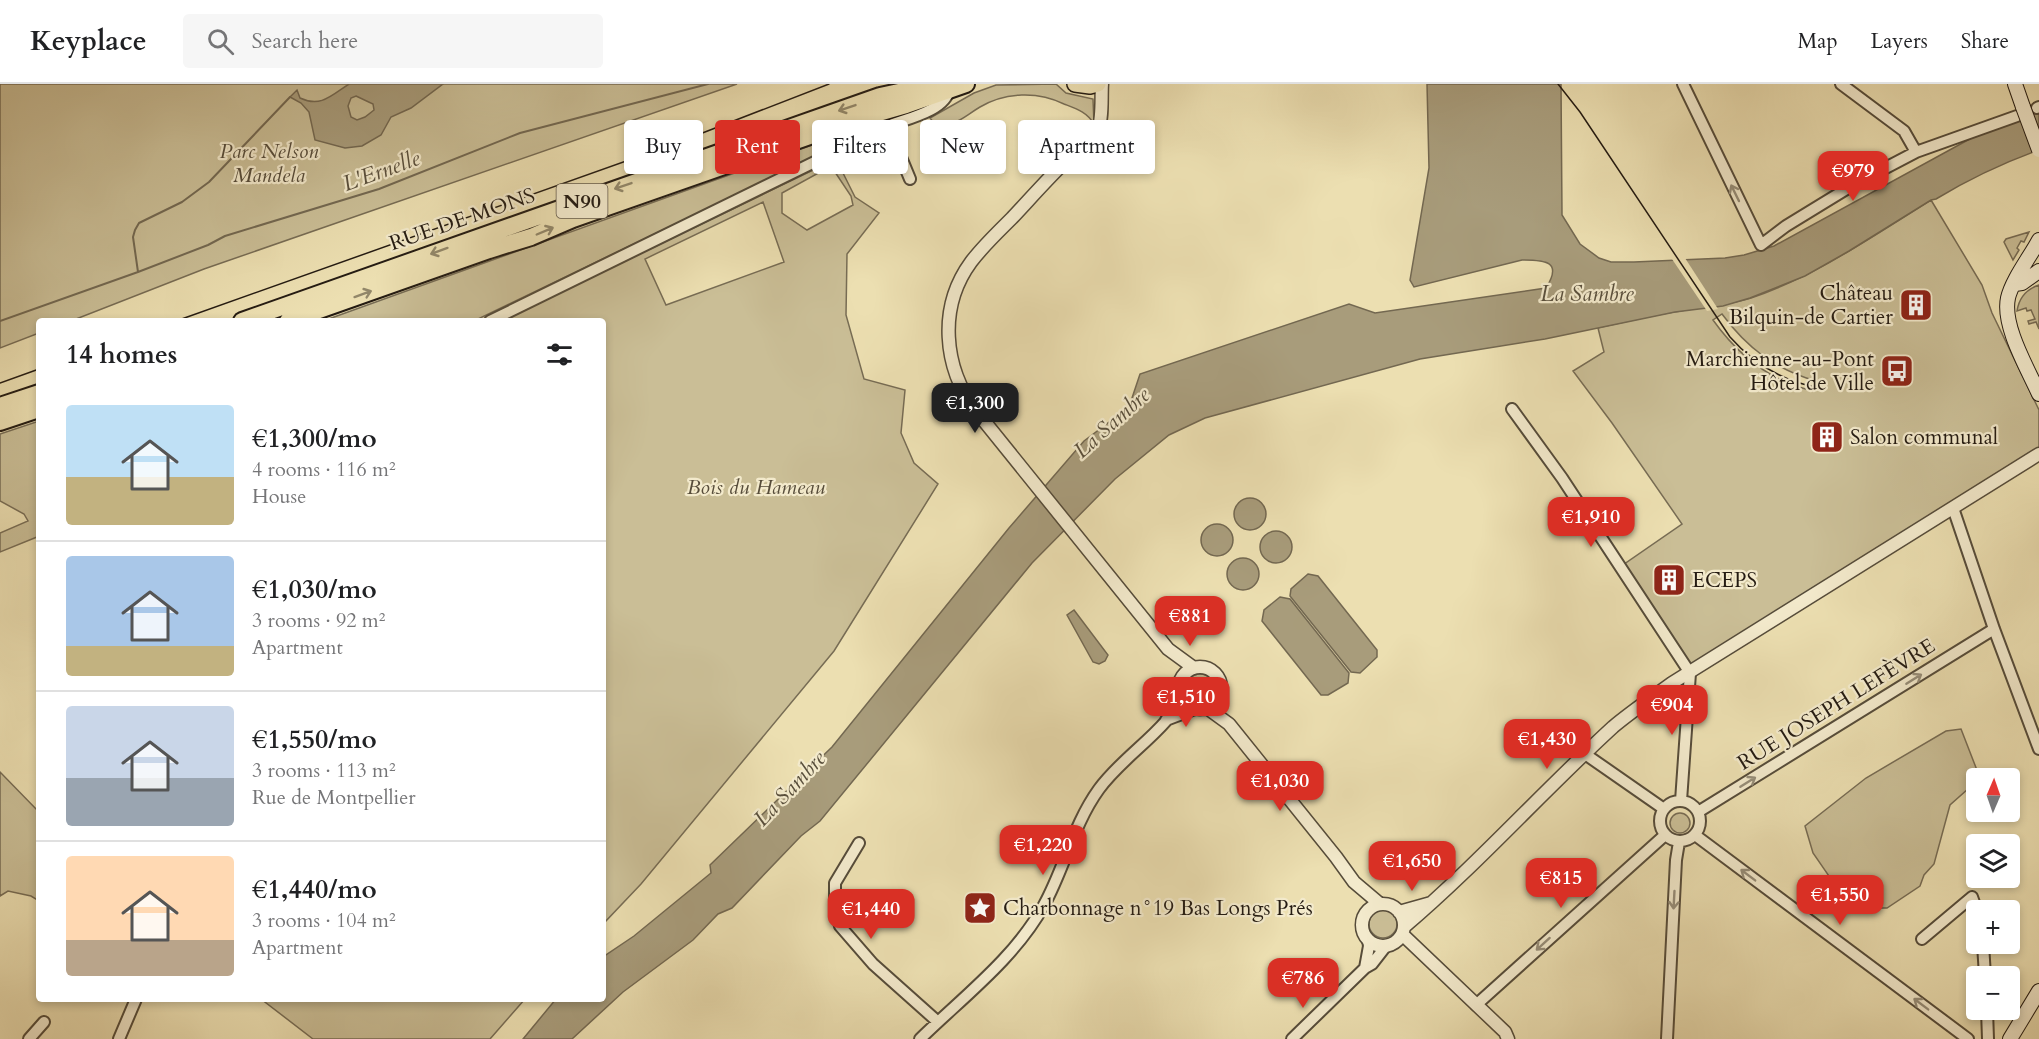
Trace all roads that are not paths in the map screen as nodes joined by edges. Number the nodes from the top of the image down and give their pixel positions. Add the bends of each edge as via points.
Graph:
1 (966, 84) edge
2 (1683, 84) edge
3 (1841, 84) edge
4 (2015, 84) edge
5 (1091, 85) edge
6 (930, 89) edge
7 (2029, 110) edge
8 (900, 116) junction
9 (895, 120) edge
10 (2039, 150) edge
11 (1916, 152) junction
12 (812, 163) edge
13 (908, 174) edge
14 (910, 179) dead end
15 (2039, 240) edge
16 (2036, 266) edge
17 (250, 318) edge
18 (296, 318) edge
19 (496, 318) edge
20 (36, 394) edge
21 (2039, 394) edge
22 (0, 406) edge
23 (1512, 409) dead end
24 (36, 410) edge
25 (0, 422) edge
26 (2039, 454) edge
27 (1953, 508) junction
28 (1994, 629) junction
29 (1168, 649) junction
30 (1194, 668) junction
31 (1690, 673) junction
32 (1181, 678) junction
33 (1181, 698) junction
34 (1218, 699) junction
35 (1201, 708) junction
36 (1166, 720) junction
37 (1229, 724) junction
38 (2039, 750) edge
39 (1585, 754) junction
40 (1681, 801) junction
41 (1664, 809) junction
42 (1698, 812) junction
43 (1665, 835) junction
44 (1695, 835) junction
45 (1679, 842) junction
46 (859, 843) dead end
47 (1354, 882) junction
48 (1966, 902) edge
49 (1431, 903) junction
50 (1380, 904) junction
51 (1399, 912) junction
52 (1365, 913) junction
53 (1403, 931) junction
54 (1922, 939) dead end
55 (1368, 940) junction
56 (1386, 946) junction
57 (1365, 968) junction
58 (2039, 991) edge
59 (135, 1002) edge
60 (1476, 1005) junction
61 (1987, 1020) edge
62 (45, 1022) dead end
63 (938, 1022) junction
64 (29, 1039) edge
65 (118, 1039) edge
66 (920, 1039) edge
67 (1292, 1039) edge
68 (1508, 1039) edge
69 (1667, 1039) edge
70 (1968, 1039) edge
71 (1988, 1039) edge
72 (2010, 1039) edge

1 - 6 highway, RUE DE MONS / N90
11 -> 2 street via 1853,185 1761,245
3 - 11 street via 1904,131
4 - 7 main road
5 - 29 street via 1100,102 1099,127 972,261 950,310 950,354 958,382 972,405
6 - 8 highway, RUE DE MONS / N90
6 - 8 street via 947,96 942,103 917,116
6 -> 17 highway, RUE DE MONS / N90 via 880,96
7 - 10 main road, bridge
7 - 11 street
8 - 9 street
18 -> 8 highway, RUE DE MONS / N90 via 861,117
12 - 19 street
13 - 14 street
15 - 16 main road
16 - 21 main road via 2029,280 2015,284 2008,301 2008,319
20 - 22 highway
23 - 31 street
24 - 25 highway
26 - 27 street
27 - 28 street
27 - 31 street
28 - 38 street
42 -> 28 street, RUE JOSEPH LEFÈVRE
29 - 30 street
29 - 32 street
30 - 32 street
30 - 34 street via 1206,668 1217,675 1221,687
31 - 39 street via 1616,726
31 - 40 street
32 - 33 street
33 - 35 street via 1187,705
33 - 36 street
34 - 35 street
34 - 37 street
35 - 36 street
35 - 37 street
36 - 63 street via 1099,789 1075,831 1044,905 1024,936
37 - 47 street
39 - 41 street
39 - 49 street
40 - 41 street
40 - 42 street
41 - 43 street via 1660,821
42 - 44 street via 1700,822
43 - 45 street
43 -> 60 street
44 - 45 street
70 -> 44 street
45 -> 69 street
46 - 63 street via 835,883 840,926 873,964
47 - 50 street
47 - 52 street
48 - 54 street
49 - 51 street
49 - 53 street
50 - 51 street via 1389,904
50 - 52 street
51 - 53 street via 1404,920
52 - 55 street via 1361,926
53 - 56 street via 1398,940
53 - 60 street
55 - 56 street
55 - 57 street
56 - 57 street
57 - 67 street
58 - 72 main road
59 - 65 street
60 - 68 street
61 - 71 street
62 - 64 street
63 - 66 street

